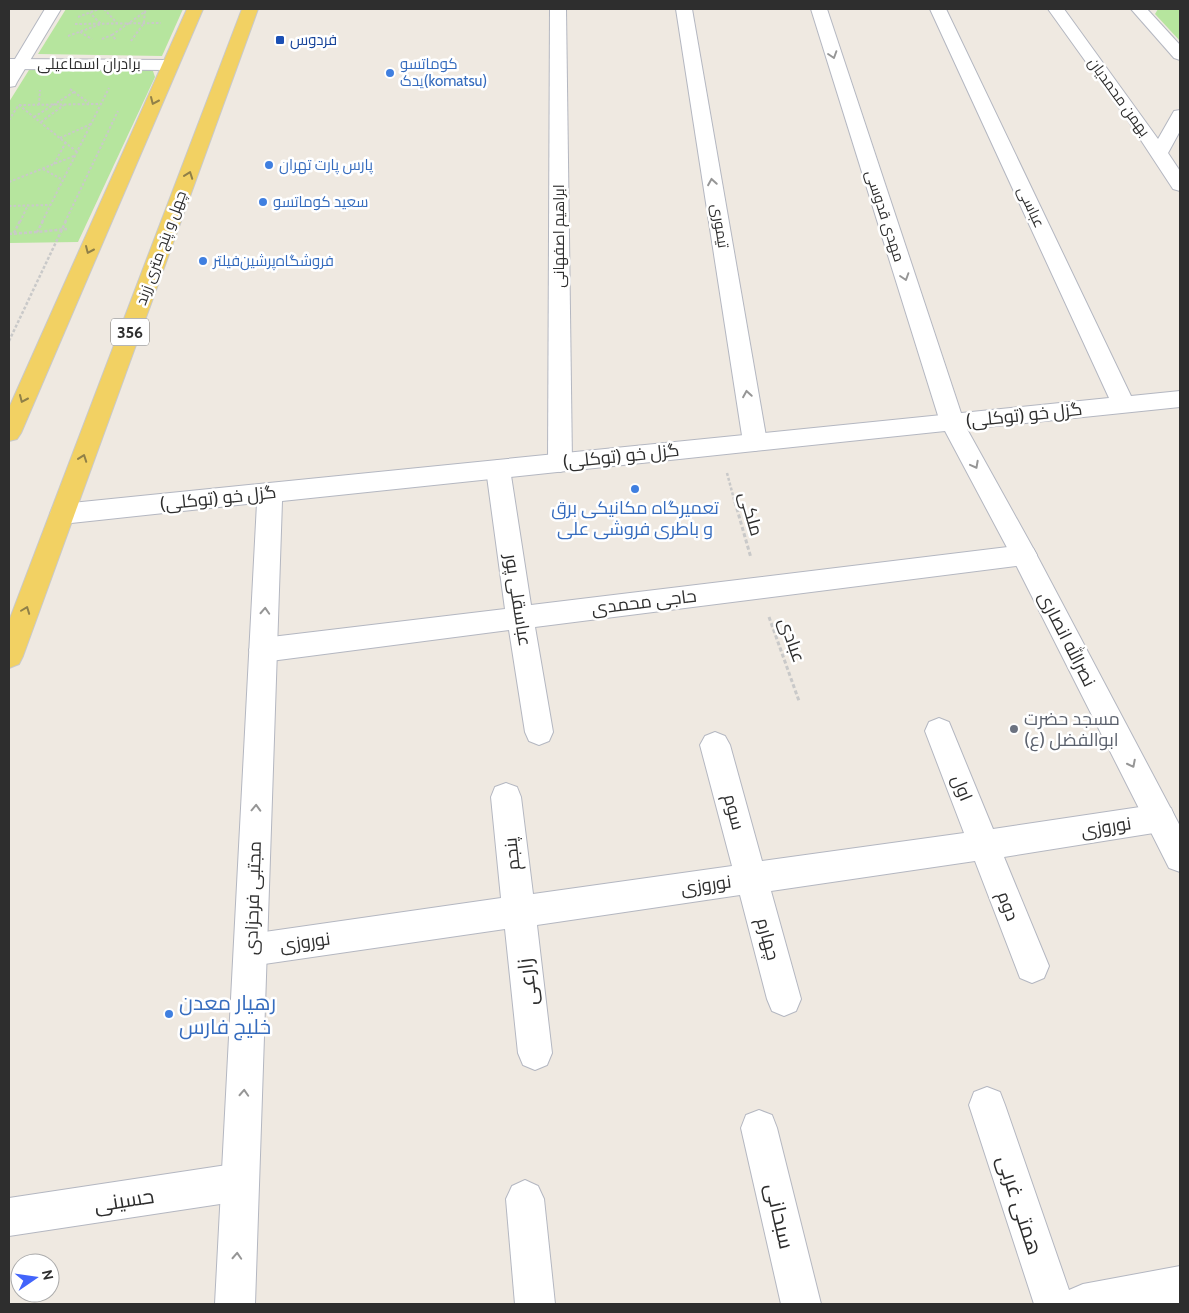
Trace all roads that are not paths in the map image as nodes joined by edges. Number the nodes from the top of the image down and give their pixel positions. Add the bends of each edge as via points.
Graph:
1 (53, 9) edge
2 (195, 9) edge
3 (250, 9) edge
4 (558, 9) edge
5 (684, 9) edge
6 (818, 9) edge
7 (938, 9) edge
8 (1056, 9) edge
9 (1138, 9) edge
10 (1180, 55) edge
11 (14, 64) edge
12 (170, 65) junction
13 (9, 82) edge
14 (1180, 115) edge
15 (1160, 152) junction
16 (1180, 185) edge
17 (1180, 399) edge
18 (1123, 404) junction
19 (952, 422) junction
20 (9, 433) edge
21 (755, 442) junction
22 (560, 462) junction
23 (498, 469) junction
24 (270, 492) junction
25 (62, 514) junction
26 (1024, 555) junction
27 (520, 618) junction
28 (263, 650) junction
29 (9, 656) edge
30 (940, 731) dead end
31 (539, 732) dead end
32 (715, 745) dead end
33 (506, 797) dead end
34 (1160, 818) junction
35 (984, 845) junction
36 (1180, 857) edge
37 (752, 879) junction
38 (518, 912) junction
39 (250, 950) junction
40 (1032, 966) dead end
41 (784, 998) dead end
42 (535, 1053) dead end
43 (987, 1105) dead end
44 (759, 1128) dead end
45 (240, 1182) junction
46 (525, 1199) dead end
47 (9, 1217) edge
48 (1180, 1286) edge
49 (235, 1304) edge
50 (535, 1304) edge
51 (801, 1304) edge
52 (1054, 1304) edge
53 (1083, 1304) edge

1 - 11 street
2 - 12 main road
25 -> 3 main road, چهل و پنج متری زرند / 356
4 - 22 street, ابراهیم اصفهانی
21 -> 5 street, تیموری
6 -> 19 street, مهدی قدوسی
7 - 18 street, عباسی
8 - 15 street, بهمن محمدیان
9 - 10 street
11 - 12 street, برادران اسماعیلی via 121,59 140,64
11 - 13 street
12 -> 20 main road
14 - 15 street
15 - 16 street, بهمن محمدیان
17 - 18 street, گزل خو (توکلی)
18 - 19 street, گزل خو (توکلی)
19 - 21 street, گزل خو (توکلی)
19 -> 26 street, نصرالله انصاری
21 - 22 street, گزل خو (توکلی)
22 - 23 street, گزل خو (توکلی)
23 - 24 street, گزل خو (توکلی)
23 - 27 street, عباسقلی پور
24 - 25 street, گزل خو (توکلی)
28 -> 24 street, مجتبی فرحزادی
29 -> 25 main road, چهل و پنج متری زرند / 356
26 - 27 street, حاجی محمدی
26 -> 34 street, نصرالله انصاری
27 - 28 street, حاجی محمدی
27 - 31 street, عباسقلی پور
39 -> 28 street, مجتبی فرحزادی
30 - 35 street, اول
32 - 37 street, سوم
33 - 38 street, پنجم
34 - 35 street, نوروزی
34 - 36 street, نصرالله انصاری
35 - 37 street, نوروزی
35 - 40 street, دوم
37 - 38 street, نوروزی
37 - 41 street, چهارم
38 - 39 street, نوروزی
38 - 42 street, زارعی
45 -> 39 street, مجتبی فرحزادی
43 - 52 street, همتی غربی
44 - 51 street, سبحانی
45 - 47 street, حسینی
49 -> 45 street, مجتبی فرحزادی
46 - 50 street
48 - 53 street

